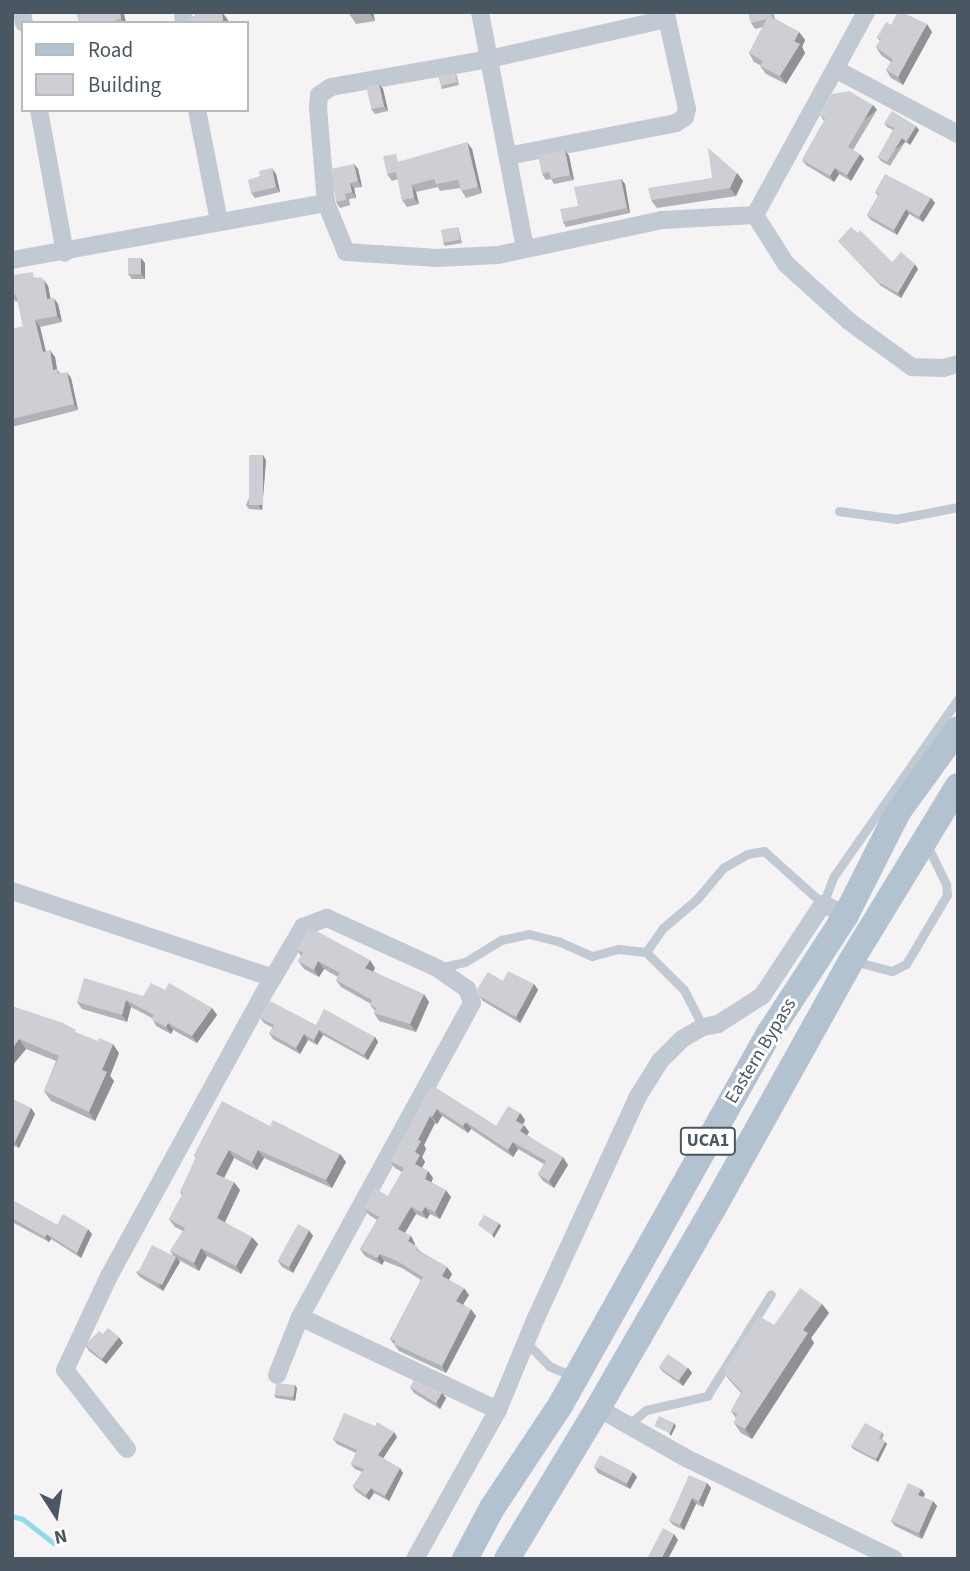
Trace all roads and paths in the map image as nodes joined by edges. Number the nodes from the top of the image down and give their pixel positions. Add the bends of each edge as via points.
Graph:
1 (480, 12) edge
2 (866, 12) edge
3 (666, 16) edge
4 (489, 59) junction
5 (835, 69) junction
6 (39, 112) edge
7 (197, 112) edge
8 (958, 134) edge
9 (508, 156) junction
10 (326, 203) junction
11 (755, 215) junction
12 (219, 222) junction
13 (524, 248) junction
14 (65, 253) junction
15 (12, 260) edge
16 (958, 364) edge
17 (958, 507) edge
18 (839, 512) dead end
19 (958, 699) edge
20 (958, 729) edge
21 (958, 786) edge
22 (925, 840) junction
23 (12, 891) edge
24 (835, 910) junction
25 (646, 952) junction
26 (851, 961) junction
27 (437, 968) junction
28 (272, 978) junction
29 (703, 1027) junction
30 (771, 1294) dead end
31 (300, 1317) junction
32 (526, 1342) junction
33 (593, 1343) junction
34 (625, 1359) junction
35 (276, 1376) dead end
36 (574, 1377) junction
37 (598, 1408) junction
38 (498, 1410) junction
39 (628, 1425) junction
40 (127, 1449) dead end
41 (415, 1559) edge
42 (465, 1559) edge
43 (507, 1559) edge
44 (894, 1559) edge

1 - 4 street
2 - 5 street
3 - 4 street
3 - 9 street via 685,117 676,123
4 - 9 street
4 - 10 street via 331,87 319,95
5 - 8 street
5 - 11 street
6 - 14 street
7 - 12 street
9 - 13 street
10 - 12 street
10 - 13 street via 340,245 356,255 478,257
11 - 13 street via 662,220
11 - 16 street via 786,264 861,330 912,367
12 - 14 street
14 - 15 street
17 - 18 lane via 896,519
19 - 24 lane via 834,876
20 - 24 main road, Eastern Bypass / UCA1
21 - 22 main road, Eastern Bypass / UCA1
22 - 26 main road, Eastern Bypass / UCA1
22 - 26 lane via 947,895 906,964 892,971
23 - 28 street
24 - 25 lane via 764,851 747,853 723,868 697,900 663,928
24 - 29 street via 762,996 718,1024
24 - 33 main road, Eastern Bypass / UCA1
25 - 27 lane via 618,949 592,956 529,934 501,940 465,962
25 - 29 lane via 684,990
26 - 34 main road, Eastern Bypass / UCA1
27 - 28 street via 327,918 303,927
27 - 31 street via 467,989 472,1003
28 - 40 street via 109,1276 65,1370
29 - 32 street via 660,1061 638,1098
30 - 39 lane via 707,1396 646,1410
31 - 35 street
31 - 38 street
32 - 36 lane via 549,1366
32 - 38 street
33 - 34 main road
33 - 36 main road, Eastern Bypass / UCA1
34 - 37 main road, Eastern Bypass / UCA1
36 - 42 main road, Eastern Bypass / UCA1
37 - 39 street
37 - 43 main road, Eastern Bypass / UCA1
38 - 41 street
39 - 44 street

